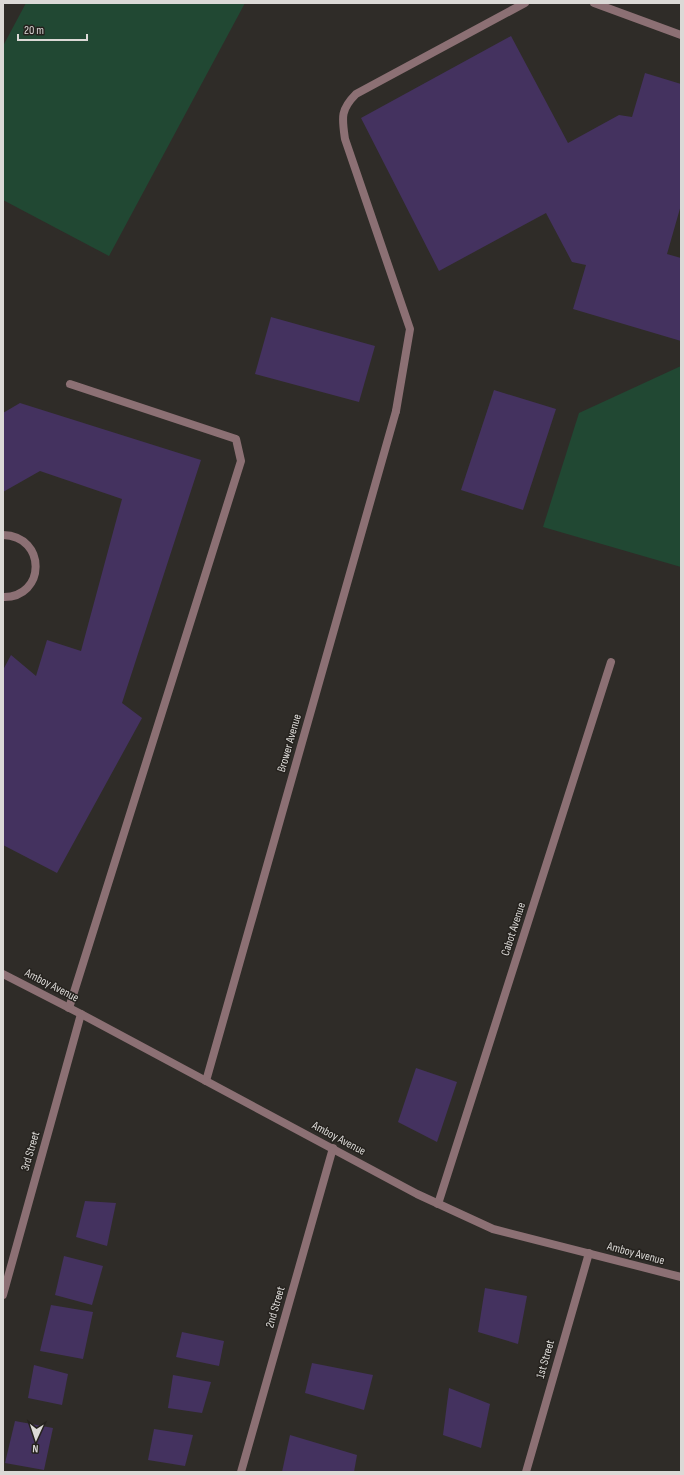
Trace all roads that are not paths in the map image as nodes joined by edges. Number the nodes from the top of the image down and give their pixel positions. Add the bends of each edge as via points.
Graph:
1 (525, 3) edge
2 (594, 3) edge
3 (681, 35) edge
4 (70, 384) dead end
5 (3, 535) edge
6 (3, 597) edge
7 (611, 662) dead end
8 (3, 974) edge
9 (69, 1008) junction
10 (81, 1014) junction
11 (206, 1081) junction
12 (333, 1148) junction
13 (438, 1204) junction
14 (588, 1253) junction
15 (681, 1277) edge
16 (3, 1295) edge
17 (241, 1472) edge
18 (526, 1472) edge

1 - 11 street, Brower Avenue via 356,94 345,104 345,139 410,329 396,412
2 - 3 street
4 - 9 street via 236,439 242,461
5 - 6 street via 20,538 28,545 34,554 36,564 34,579 24,591 15,596
7 - 13 street, Cabot Avenue
8 - 9 street, Amboy Avenue
9 - 10 street, Amboy Avenue
10 - 11 street, Amboy Avenue
10 - 16 street, 3rd Street
11 - 12 street, Amboy Avenue
12 - 13 street, Amboy Avenue
12 - 17 street, 2nd Street
13 - 14 street, Amboy Avenue via 493,1229
14 - 15 street, Amboy Avenue
14 - 18 street, 1st Street

